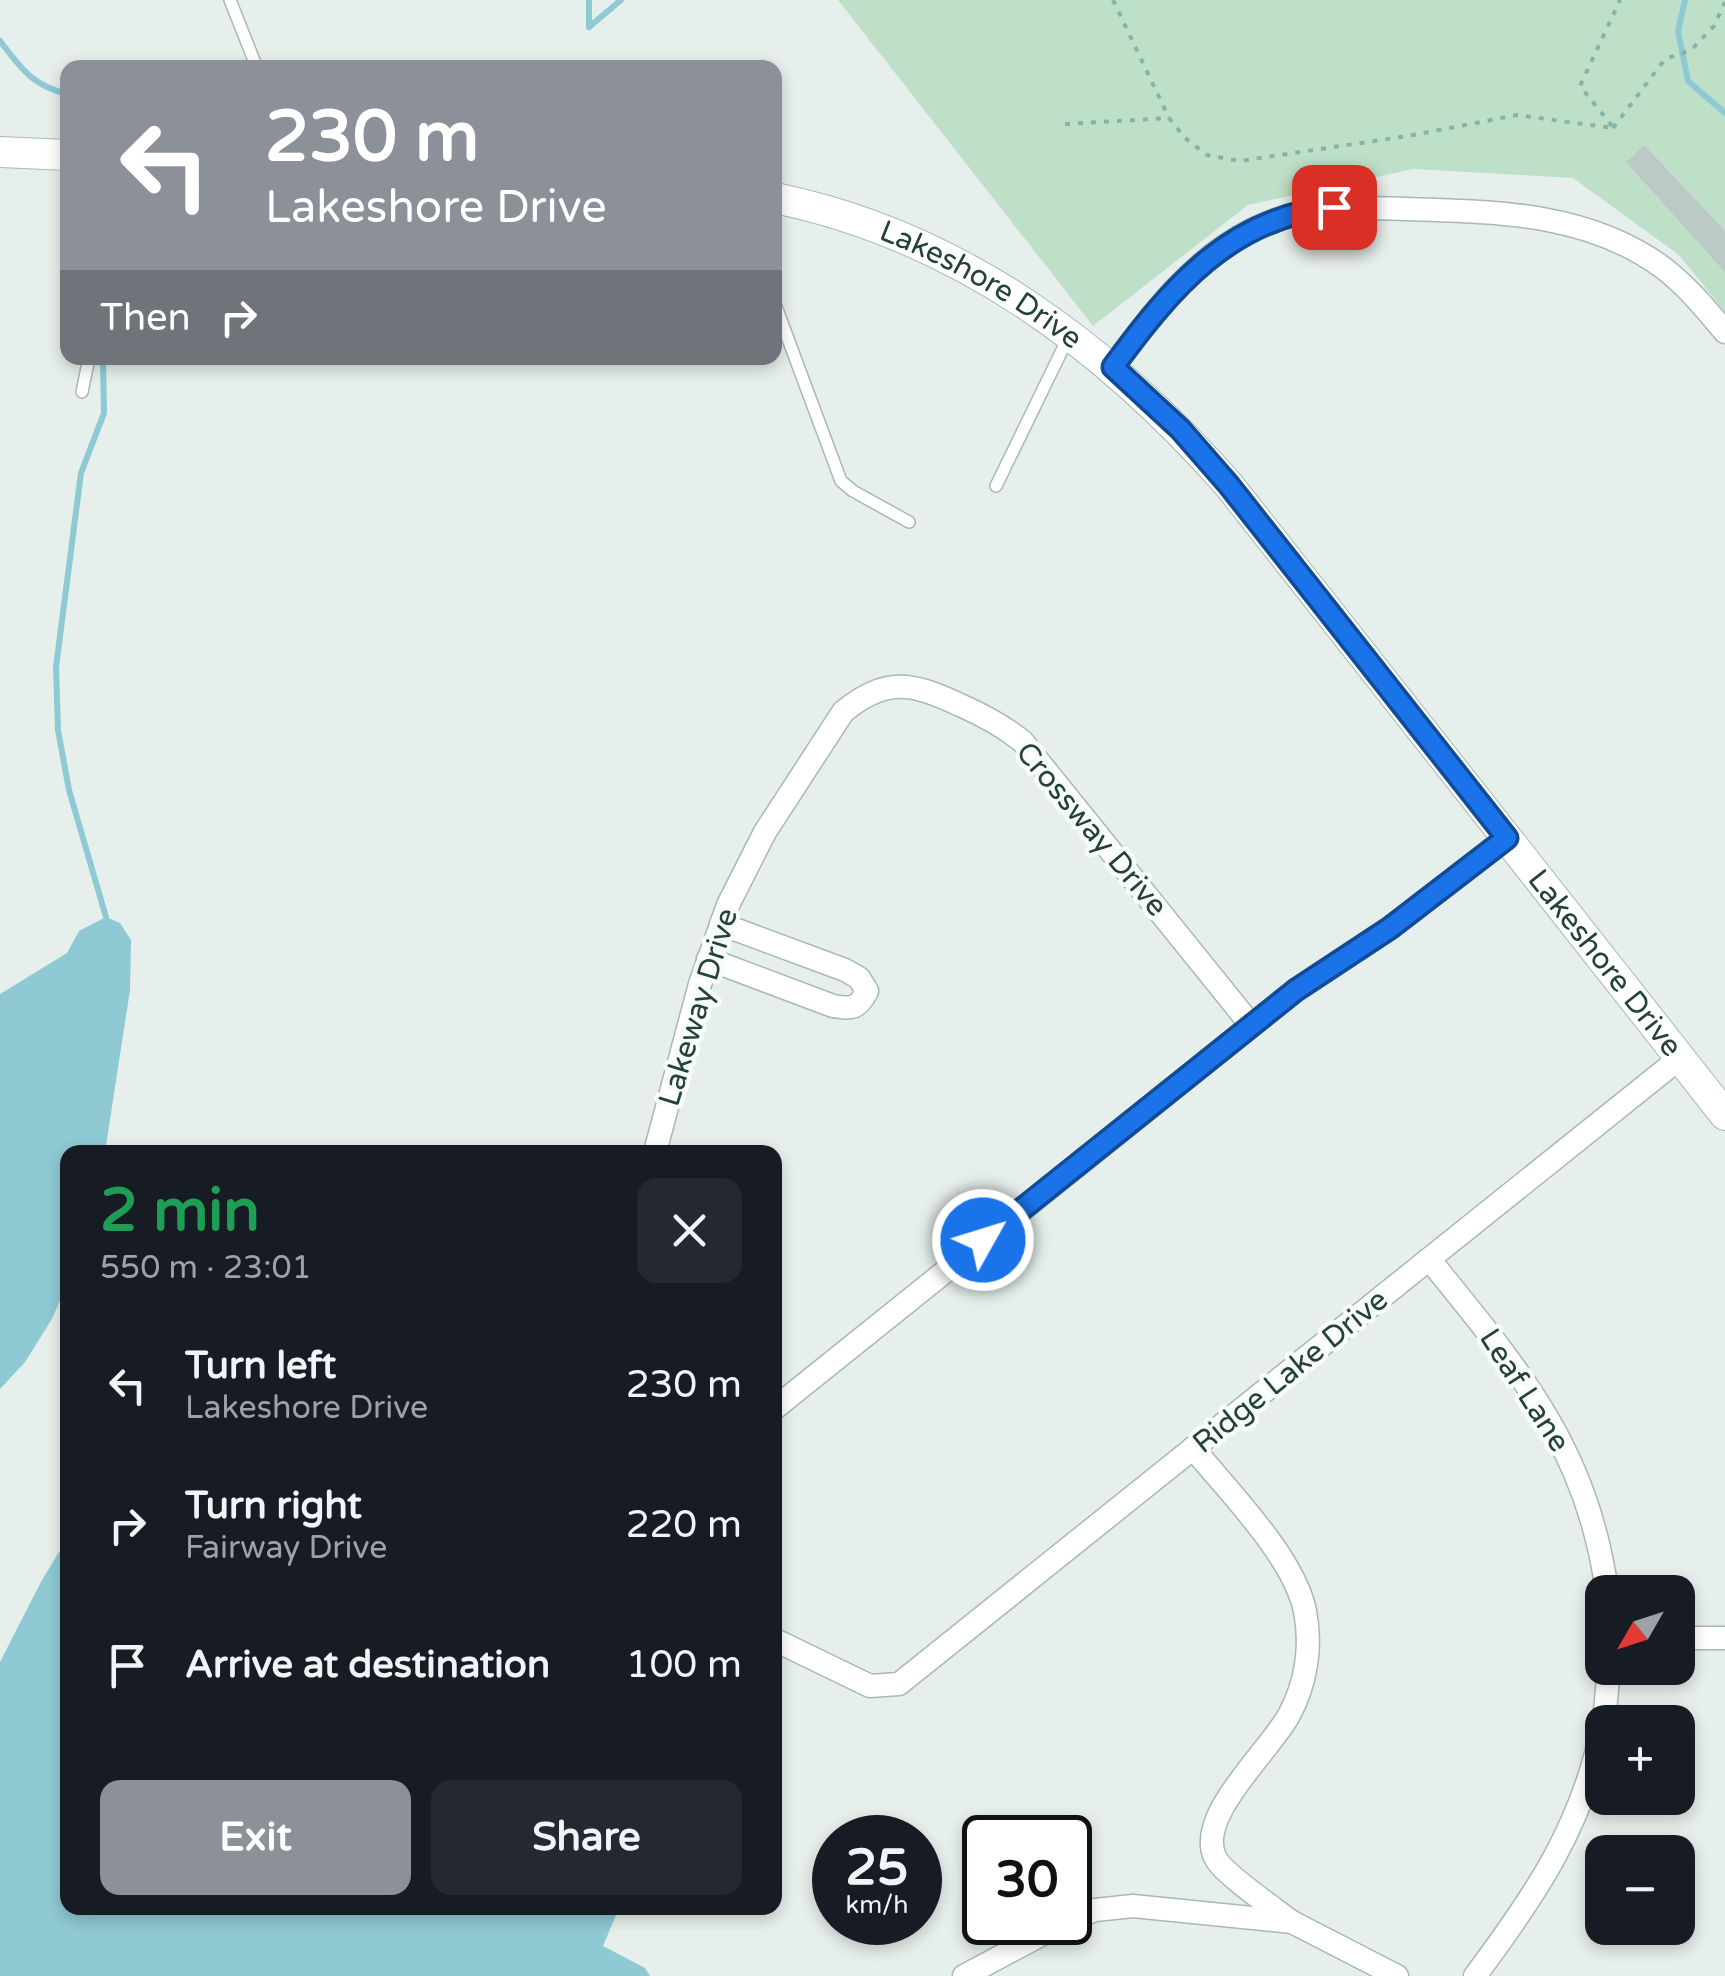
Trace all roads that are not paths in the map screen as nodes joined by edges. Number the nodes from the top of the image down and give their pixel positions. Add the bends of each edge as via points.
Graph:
1 (230, 0) edge
2 (254, 60) edge
3 (0, 152) edge
4 (60, 155) edge
5 (782, 200) edge
6 (782, 323) edge
7 (1725, 332) edge
8 (1070, 334) junction
9 (87, 365) edge
10 (1113, 367) junction
11 (82, 392) dead end
12 (996, 486) dead end
13 (908, 522) dead end
14 (843, 712) joint
15 (1507, 838) junction
16 (721, 924) junction
17 (708, 959) junction
18 (1251, 1025) junction
19 (1680, 1058) junction
20 (1725, 1115) edge
21 (656, 1145) edge
22 (1429, 1259) junction
23 (782, 1402) edge
24 (1193, 1448) junction
25 (1603, 1575) edge
26 (1695, 1638) edge
27 (1725, 1638) edge
28 (782, 1643) edge
29 (1585, 1791) edge
30 (1092, 1911) edge
31 (1292, 1922) junction
32 (1023, 1945) edge
33 (964, 1976) edge
34 (1397, 1976) edge
35 (1475, 1976) edge

1 - 2 lane
3 - 4 main road
5 - 8 main road, Lakeshore Drive via 918,245
6 - 13 lane via 841,481
7 - 10 street via 1662,267 1565,223 1528,215 1334,207 1279,217 1223,247 1146,322
8 - 10 main road, Lakeshore Drive
8 - 12 lane
9 - 11 lane
10 - 15 main road, Lakeshore Drive via 1228,484
14 - 16 street, Lakeway Drive via 766,832
14 - 18 street, Crossway Drive via 877,690 908,686 991,719 1022,741
15 - 18 street
15 - 19 main road, Lakeshore Drive
16 - 17 street, Lakeway Drive
16 - 17 street via 845,970 867,991 852,1009 833,1006
17 - 21 street, Lakeway Drive
18 - 23 street
19 - 20 main road, Lakeshore Drive
19 - 22 street, Ridge Lake Drive
22 - 24 street, Ridge Lake Drive
22 - 25 street, Leaf Lane via 1548,1415 1588,1503
24 - 28 street, Ridge Lake Drive via 900,1684 870,1686
24 - 31 street via 1288,1569 1305,1614 1301,1690 1276,1738 1218,1814 1210,1841 1220,1864
26 - 27 street
29 - 35 street via 1529,1903
30 - 31 street via 1133,1906
31 - 34 street
32 - 33 street

